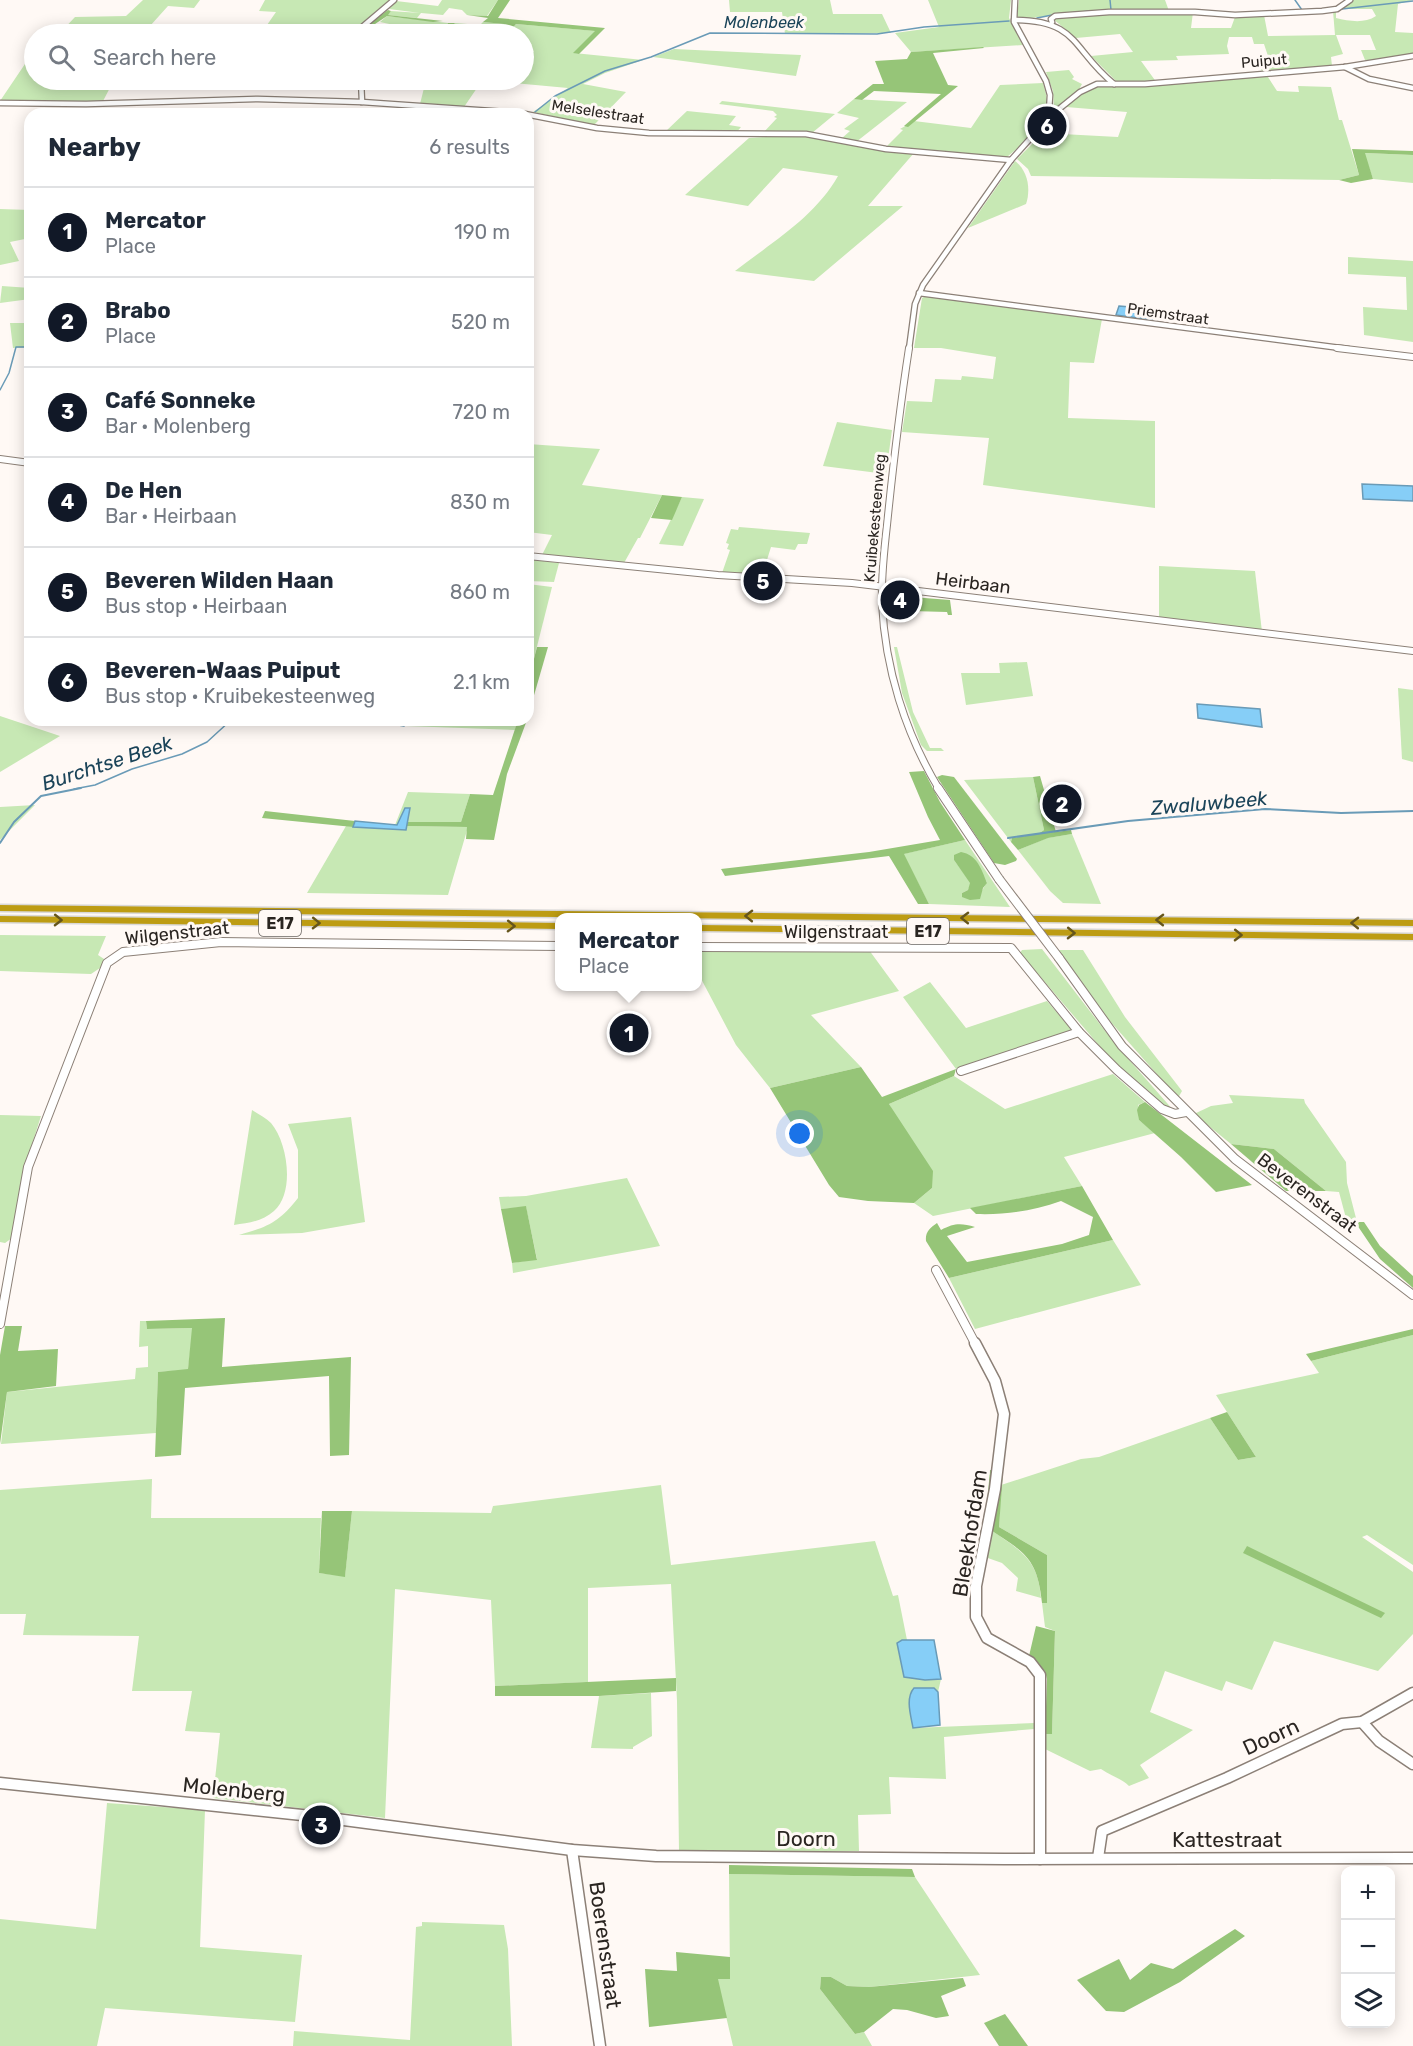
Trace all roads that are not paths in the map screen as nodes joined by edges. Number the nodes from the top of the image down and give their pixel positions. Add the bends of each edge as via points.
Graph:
1 (394, 0) edge
2 (1015, 0) edge
3 (1350, 0) edge
4 (1055, 16) junction
5 (1034, 19) junction
6 (1014, 20) junction
7 (1052, 22) junction
8 (366, 24) edge
9 (1413, 56) edge
10 (1345, 67) junction
11 (1105, 76) junction
12 (1097, 84) junction
13 (1116, 84) junction
14 (1413, 88) edge
15 (361, 90) edge
16 (362, 102) junction
17 (0, 104) edge
18 (448, 108) edge
19 (1049, 112) junction
20 (534, 116) edge
21 (1011, 160) junction
22 (919, 293) junction
23 (1413, 357) edge
24 (0, 459) edge
25 (24, 462) edge
26 (534, 556) edge
27 (882, 587) junction
28 (1413, 651) edge
29 (0, 908) edge
30 (555, 914) edge
31 (702, 915) edge
32 (0, 919) edge
33 (1413, 923) edge
34 (555, 926) edge
35 (702, 928) edge
36 (1335, 936) junction
37 (1413, 937) edge
38 (1413, 945) edge
39 (555, 946) edge
40 (702, 947) edge
41 (1059, 958) joint
42 (1079, 1032) junction
43 (961, 1071) dead end
44 (1186, 1112) junction
45 (936, 1270) dead end
46 (1413, 1295) edge
47 (0, 1324) edge
48 (1413, 1693) edge
49 (1362, 1722) junction
50 (1413, 1764) edge
51 (0, 1783) edge
52 (572, 1850) junction
53 (1098, 1858) junction
54 (1413, 1858) edge
55 (1040, 1859) junction
56 (600, 2046) edge

1 - 8 street
2 - 6 street
3 - 4 street via 1337,9 1322,11 1235,15 1091,12
4 - 5 street
4 - 7 street
5 - 6 street
5 - 7 street
6 - 19 street via 1046,81
7 - 11 street
9 - 10 street, Puiput
10 - 13 street, Puiput
10 - 14 street via 1369,79
11 - 12 street, Kruibekesteenweg
11 - 13 street
12 - 13 street
12 - 19 street, Kruibekesteenweg via 1059,110
15 - 16 street
16 - 17 street, Melselestraat via 288,99
16 - 18 street, Melselestraat
19 - 21 street, Kruibekesteenweg via 1034,137
20 - 21 street, Melselestraat via 649,133 806,134 886,149
21 - 22 street, Kruibekesteenweg
22 - 23 street, Priemstraat
22 - 27 street, Kruibekesteenweg via 890,480
24 - 25 street
26 - 27 street, Heirbaan
27 - 28 street, Heirbaan
27 - 41 street, Kruibekesteenweg, bridge via 896,687 920,754 961,826
30 -> 29 highway, E17
33 -> 31 highway, E17
32 -> 34 highway, E17
35 -> 36 highway, E17
36 - 37 highway, E17
36 - 38 highway
39 - 47 street, Wilgenstraat via 221,942 123,952 113,958 107,963 28,1167
40 - 42 street, Wilgenstraat via 1011,948
41 - 44 street, Beverenstraat via 1122,1046
42 - 43 street
42 - 44 street via 1162,1109 1175,1114
44 - 46 street, Beverenstraat via 1235,1159
45 - 55 street, Bleekhofdam via 995,1381 1004,1414 995,1489 976,1586 976,1617 987,1638 1030,1662 1040,1676
48 - 49 street, Doorn
49 - 50 street via 1379,1741
49 - 53 street, Doorn via 1342,1724 1102,1831
51 - 52 street, Molenberg via 321,1817
52 - 55 street, Doorn via 656,1856
52 - 56 street, Boerenstraat
53 - 54 street, Kattestraat
53 - 55 street, Kattestraat

